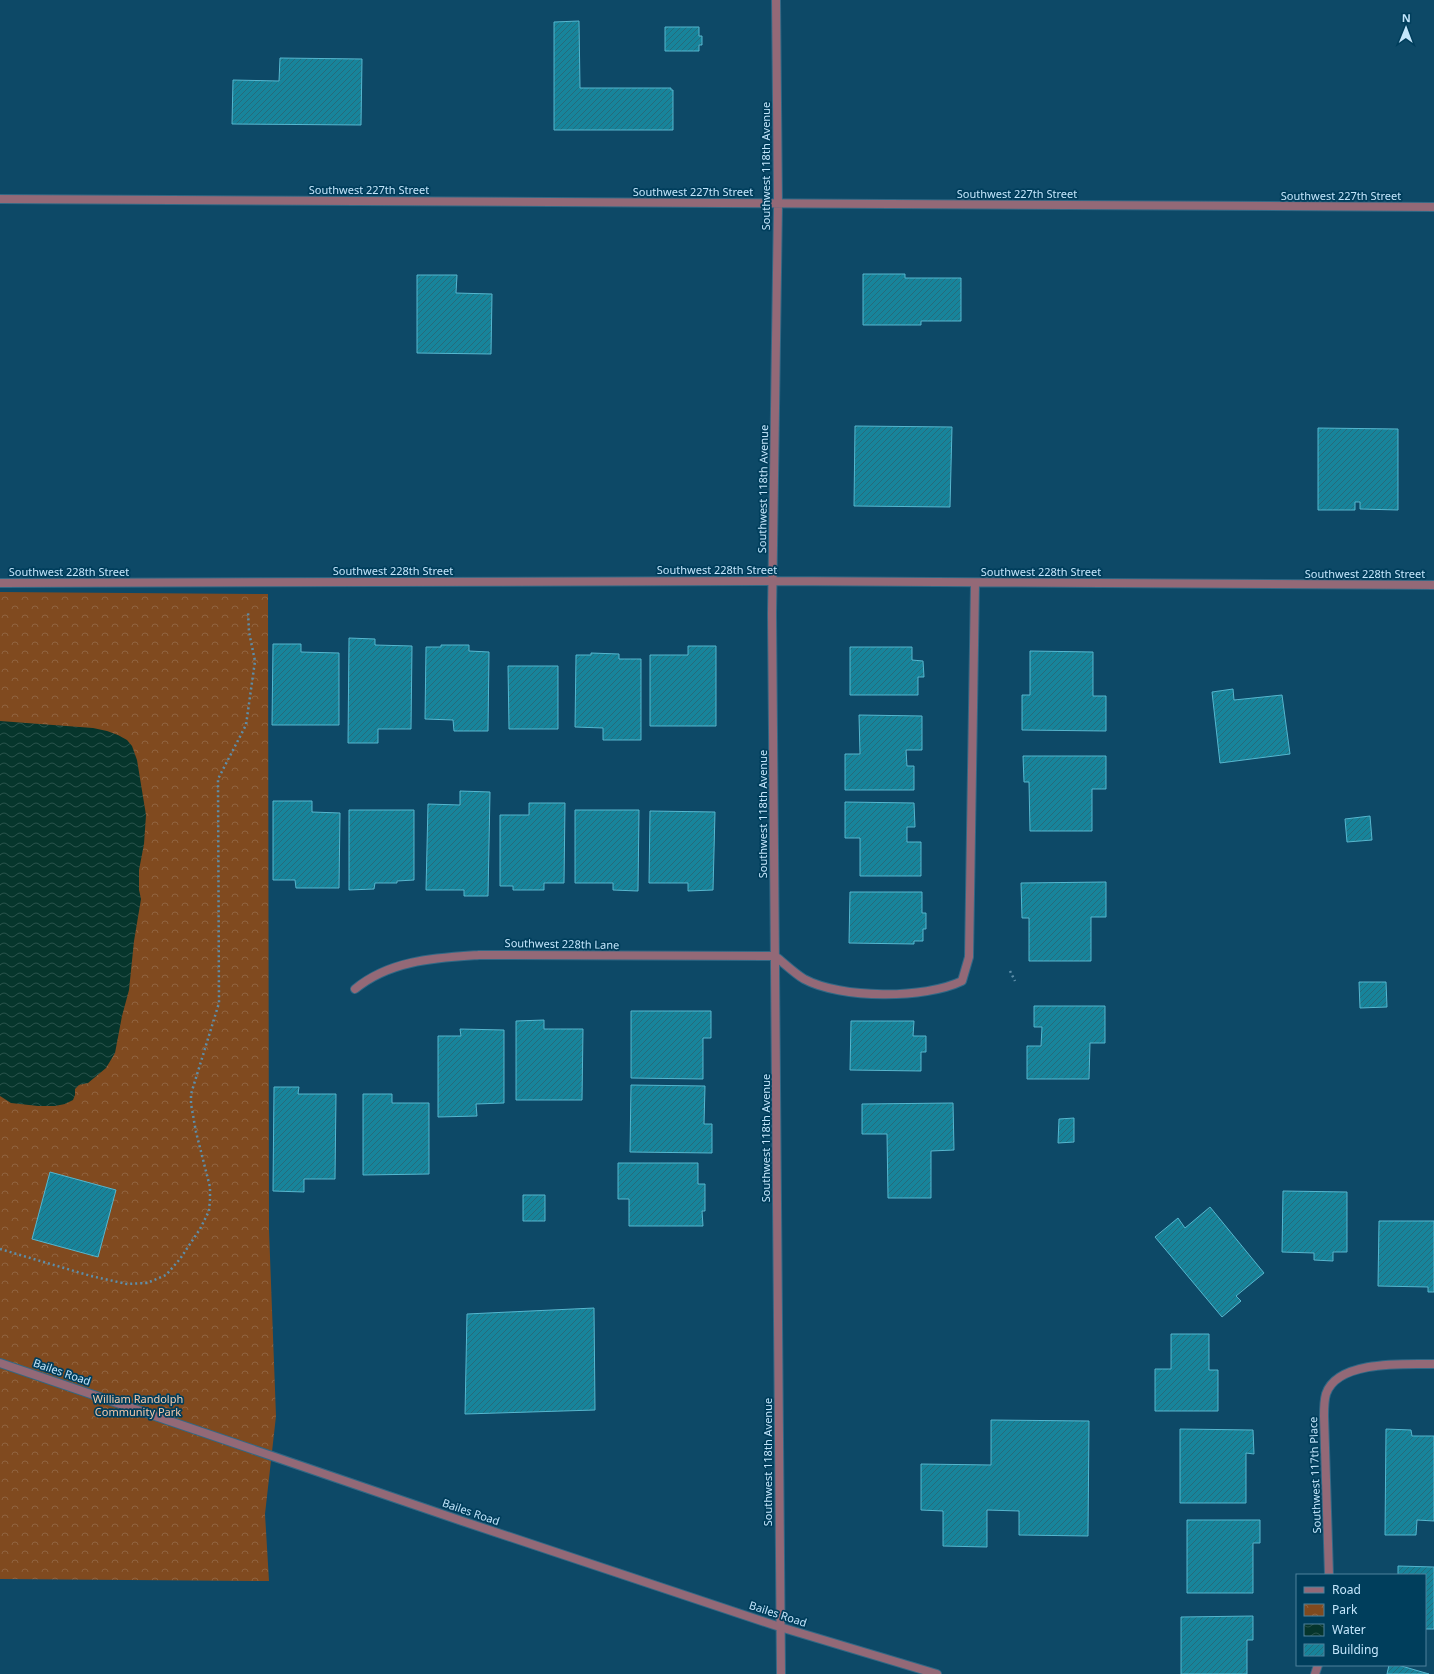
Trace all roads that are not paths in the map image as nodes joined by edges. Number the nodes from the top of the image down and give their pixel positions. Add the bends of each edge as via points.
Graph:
1 (776, 0) edge
2 (0, 199) edge
3 (778, 204) junction
4 (1434, 207) edge
5 (773, 581) junction
6 (0, 583) edge
7 (975, 583) junction
8 (1434, 585) edge
9 (775, 956) junction
10 (355, 989) dead end
11 (0, 1363) edge
12 (1434, 1364) edge
13 (1328, 1574) edge
14 (780, 1627) junction
15 (781, 1674) edge
16 (937, 1674) edge

1 - 3 street, Southwest 118th Avenue
2 - 3 street, Southwest 227th Street
3 - 4 street, Southwest 227th Street
3 - 5 street, Southwest 118th Avenue
5 - 6 street, Southwest 228th Street
5 - 7 street, Southwest 228th Street
5 - 9 street, Southwest 118th Avenue
7 - 8 street, Southwest 228th Street
7 - 9 street via 969,957 962,981 943,989 916,994 853,992 820,985 803,978
9 - 10 street, Southwest 228th Lane via 451,957 411,962 388,969
9 - 14 street, Southwest 118th Avenue
11 - 14 street, Bailes Road
12 - 13 street, Southwest 117th Place via 1389,1364 1354,1370 1337,1378 1326,1394 1324,1416
14 - 15 street, Southwest 118th Avenue
14 - 16 street, Bailes Road

